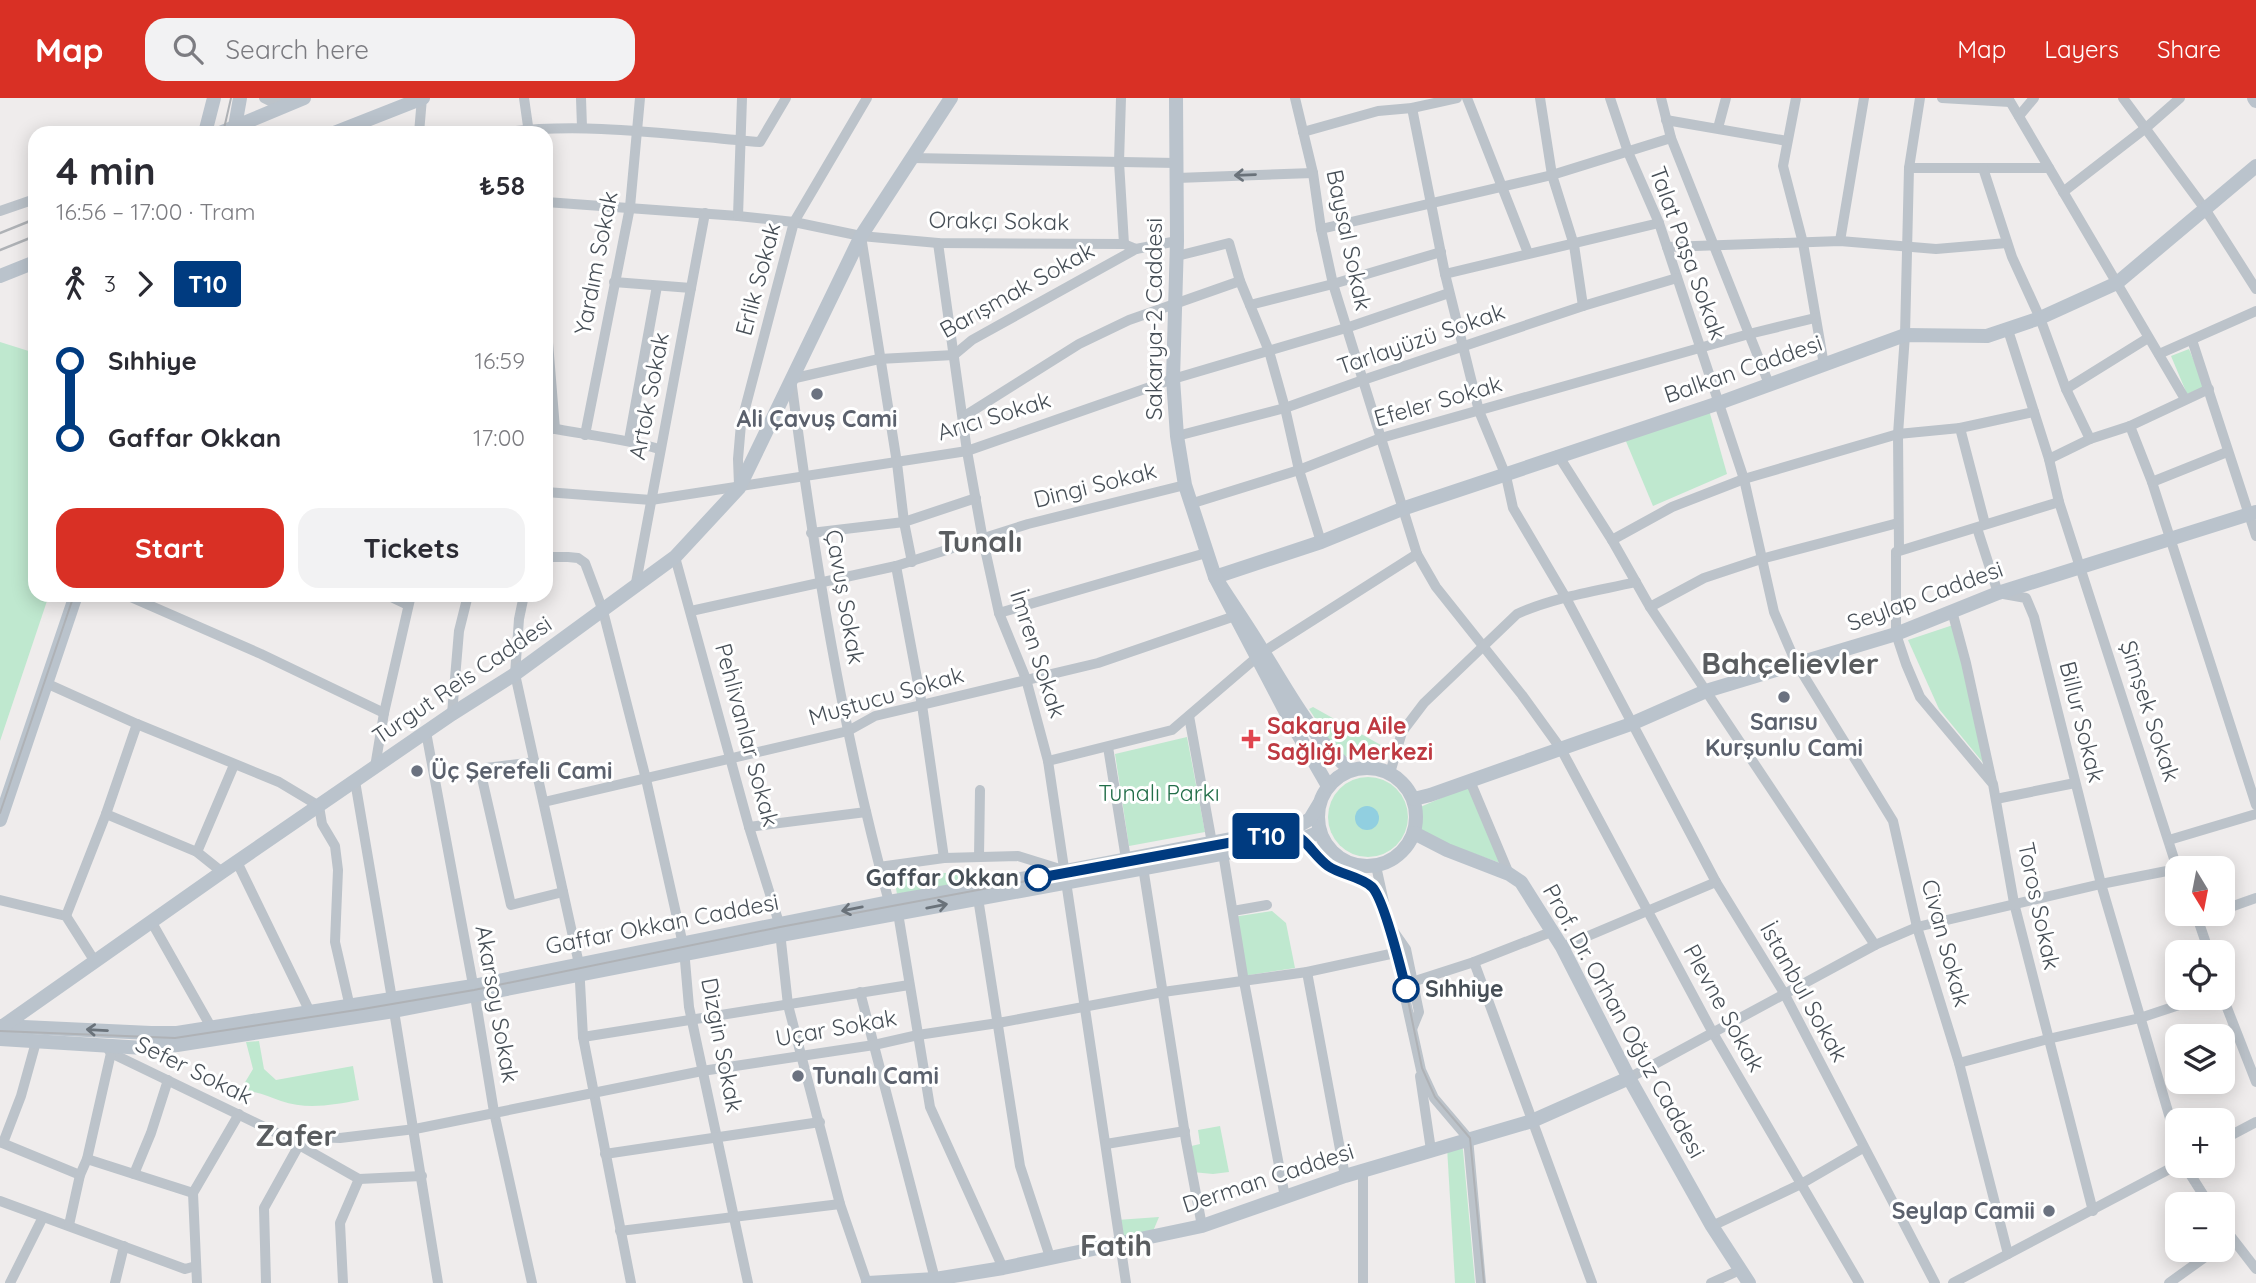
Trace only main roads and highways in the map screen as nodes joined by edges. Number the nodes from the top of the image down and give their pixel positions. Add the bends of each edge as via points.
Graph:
1 (214, 98) edge
2 (240, 98) edge
3 (423, 98) edge
4 (951, 98) edge
5 (1176, 98) edge
6 (298, 100) edge
7 (207, 126) edge
8 (235, 126) edge
9 (243, 126) edge
10 (352, 126) edge
11 (2256, 166) edge
12 (28, 265) edge
13 (0, 276) edge
14 (2252, 513) edge
15 (1215, 577) junction
16 (68, 602) edge
17 (74, 602) edge
18 (1260, 654) junction
19 (1351, 770) junction
20 (1328, 786) junction
21 (1414, 799) junction
22 (0, 800) edge
23 (1319, 804) junction
24 (0, 820) edge
25 (1321, 832) junction
26 (1415, 833) junction
27 (1217, 848) junction
28 (1067, 876) junction
29 (894, 908) junction
30 (393, 1005) junction
31 (1, 1030) edge
32 (1629, 1078) junction
33 (935, 1281) edge
34 (867, 1283) edge
35 (1749, 1283) edge

1 - 7 main road
2 - 8 main road
3 - 10 main road
4 - 31 main road, Turgut Reis Caddesi via 861,236 739,488 675,557 515,674 94,960
5 - 15 main road, Sakarya-2 Caddesi via 1173,379 1177,436 1190,504
6 - 9 main road
11 - 15 main road, Balkan Caddesi via 2117,283 2040,318 1987,336 1905,335
12 - 13 main road
14 - 21 main road, Seylap Caddesi via 1998,593 1896,634 1706,691 1561,749
15 - 18 main road, Sakarya-2 Caddesi
15 - 18 main road, Sakarya-2 Caddesi
16 - 22 main road
17 - 24 main road
18 - 19 main road via 1334,757
18 - 20 main road, Sakarya-2 Caddesi
19 - 20 main road
19 - 21 main road via 1378,768 1390,773
20 - 23 main road
21 - 26 main road
23 - 25 main road
23 - 27 main road, Gaffar Okkan Caddesi via 1310,819 1298,826
25 - 26 main road via 1332,852 1360,866 1389,862 1400,855
25 - 27 main road, Gaffar Okkan Caddesi via 1302,839
26 - 32 main road, Prof. Dr. Orhan Oğuz Caddesi via 1521,882 1562,947
27 - 28 main road, Gaffar Okkan Caddesi via 1143,867
27 - 28 main road, Gaffar Okkan Caddesi via 1126,859
28 - 29 main road, Gaffar Okkan Caddesi
29 -> 28 main road, Gaffar Okkan Caddesi via 978,898
29 - 30 main road, Gaffar Okkan Caddesi
30 -> 31 main road, Gaffar Okkan Caddesi via 351,1006 150,1034
30 - 31 main road, Gaffar Okkan Caddesi via 144,1048 36,1042
32 - 33 main road, Derman Caddesi via 1532,1121 1363,1170 1202,1226
32 - 35 main road, Prof. Dr. Orhan Oğuz Caddesi
33 - 34 main road, Derman Caddesi

